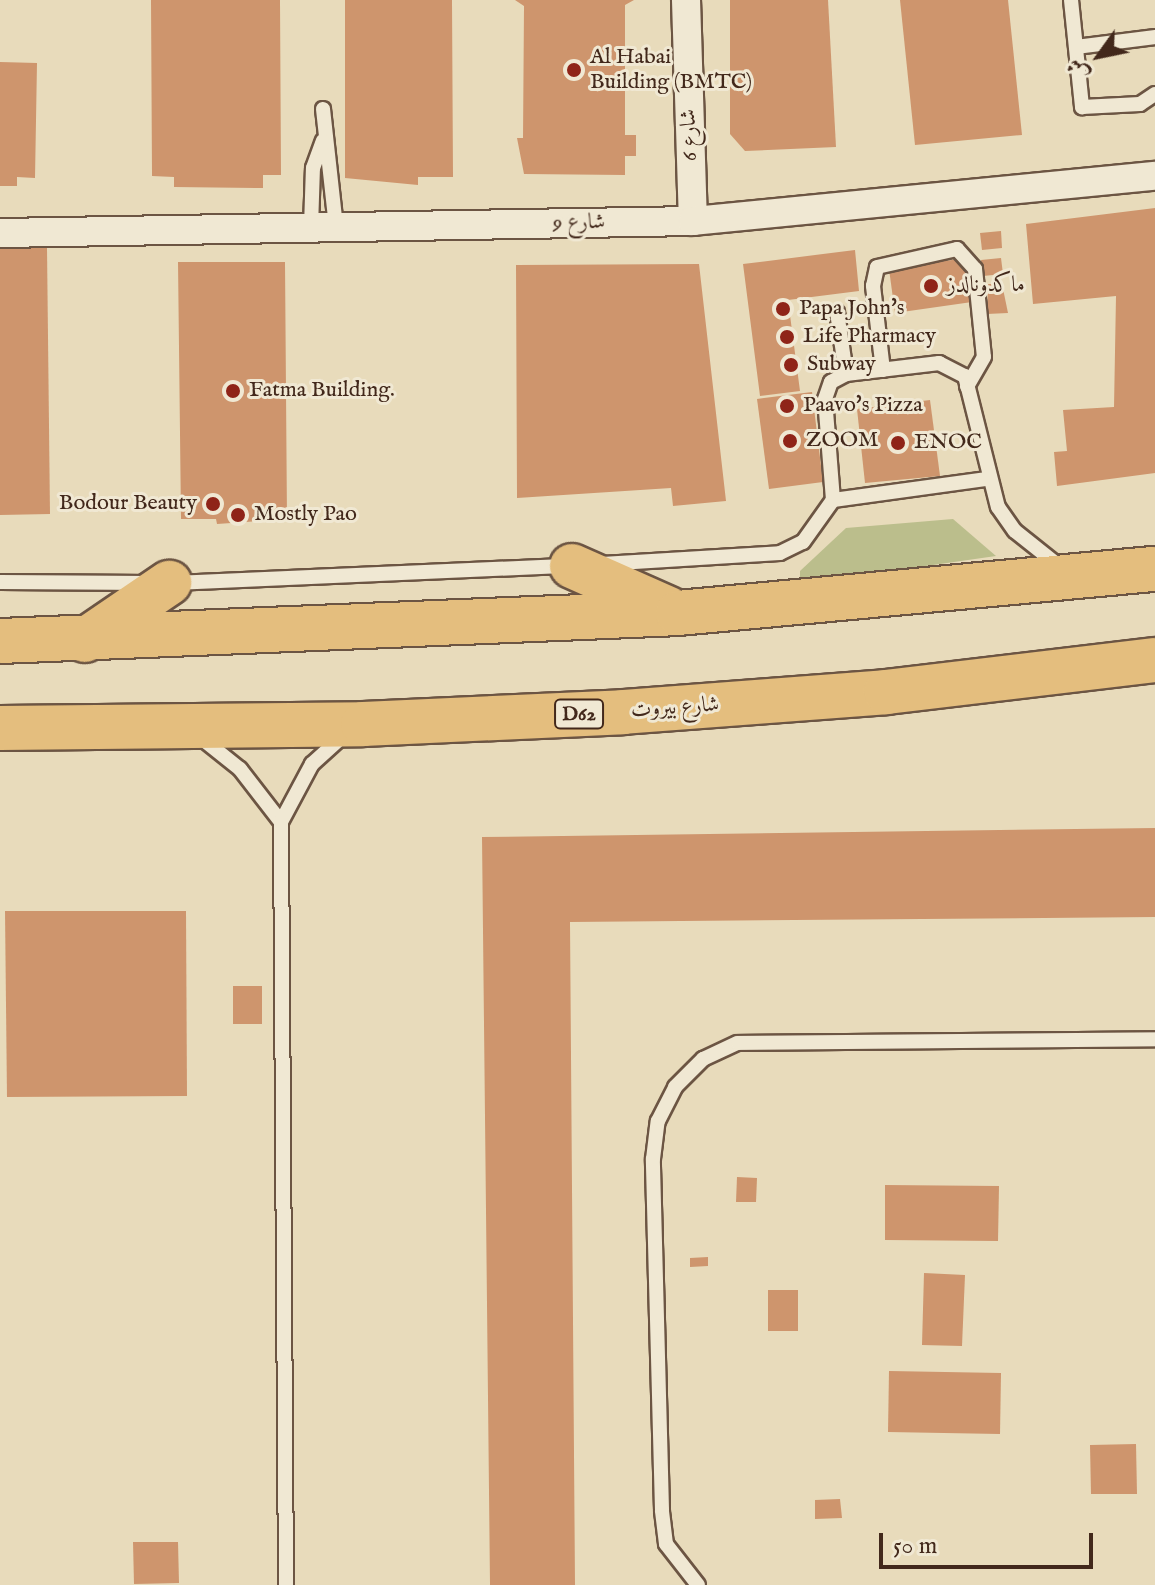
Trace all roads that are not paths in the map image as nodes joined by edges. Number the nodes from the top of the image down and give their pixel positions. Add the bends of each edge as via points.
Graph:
1 (686, 0) edge
2 (1071, 0) edge
3 (1155, 37) edge
4 (1076, 47) junction
5 (1155, 94) edge
6 (323, 109) dead end
7 (323, 141) junction
8 (1155, 176) edge
9 (693, 221) junction
10 (324, 226) junction
11 (0, 233) edge
12 (837, 312) dead end
13 (883, 370) junction
14 (846, 374) junction
15 (967, 386) junction
16 (986, 479) junction
17 (833, 500) junction
18 (572, 566) junction
19 (1152, 568) edge
20 (1089, 577) junction
21 (0, 582) edge
22 (169, 583) junction
23 (678, 613) junction
24 (84, 640) junction
25 (0, 641) edge
26 (1155, 660) edge
27 (363, 724) junction
28 (187, 727) junction
29 (0, 728) edge
30 (281, 822) junction
31 (1155, 1039) edge
32 (286, 1585) edge
33 (698, 1585) edge

1 - 9 street, شارع 6
2 - 4 lane
3 - 4 lane
4 - 5 lane via 1082,107 1140,104
6 - 7 lane
7 - 10 lane via 333,171
7 - 10 lane via 313,168
8 - 9 street, شارع 9
9 - 10 street, شارع 9
10 - 11 street, شارع 9
12 - 14 lane
13 - 14 lane
13 - 15 lane via 949,363
13 - 15 lane via 873,286 877,267 957,249 975,269 984,357
14 - 17 lane via 831,382 825,399
15 - 16 lane
16 - 17 lane
16 - 20 lane via 1015,531 1061,567
17 - 18 lane via 821,523 780,553
18 - 22 lane
18 - 23 main road
19 - 20 main road
20 - 23 main road
21 - 22 lane
22 - 24 main road
23 - 24 main road
24 - 25 main road
26 - 27 main road, شارع بيروت / D62 via 755,703
27 - 28 main road, شارع بيروت / D62
27 - 30 lane via 312,764
28 - 29 main road, شارع بيروت / D62
28 - 30 lane via 240,769
30 - 32 lane
31 - 33 lane via 738,1043 703,1059 675,1087 658,1121 653,1159 662,1510 666,1544

